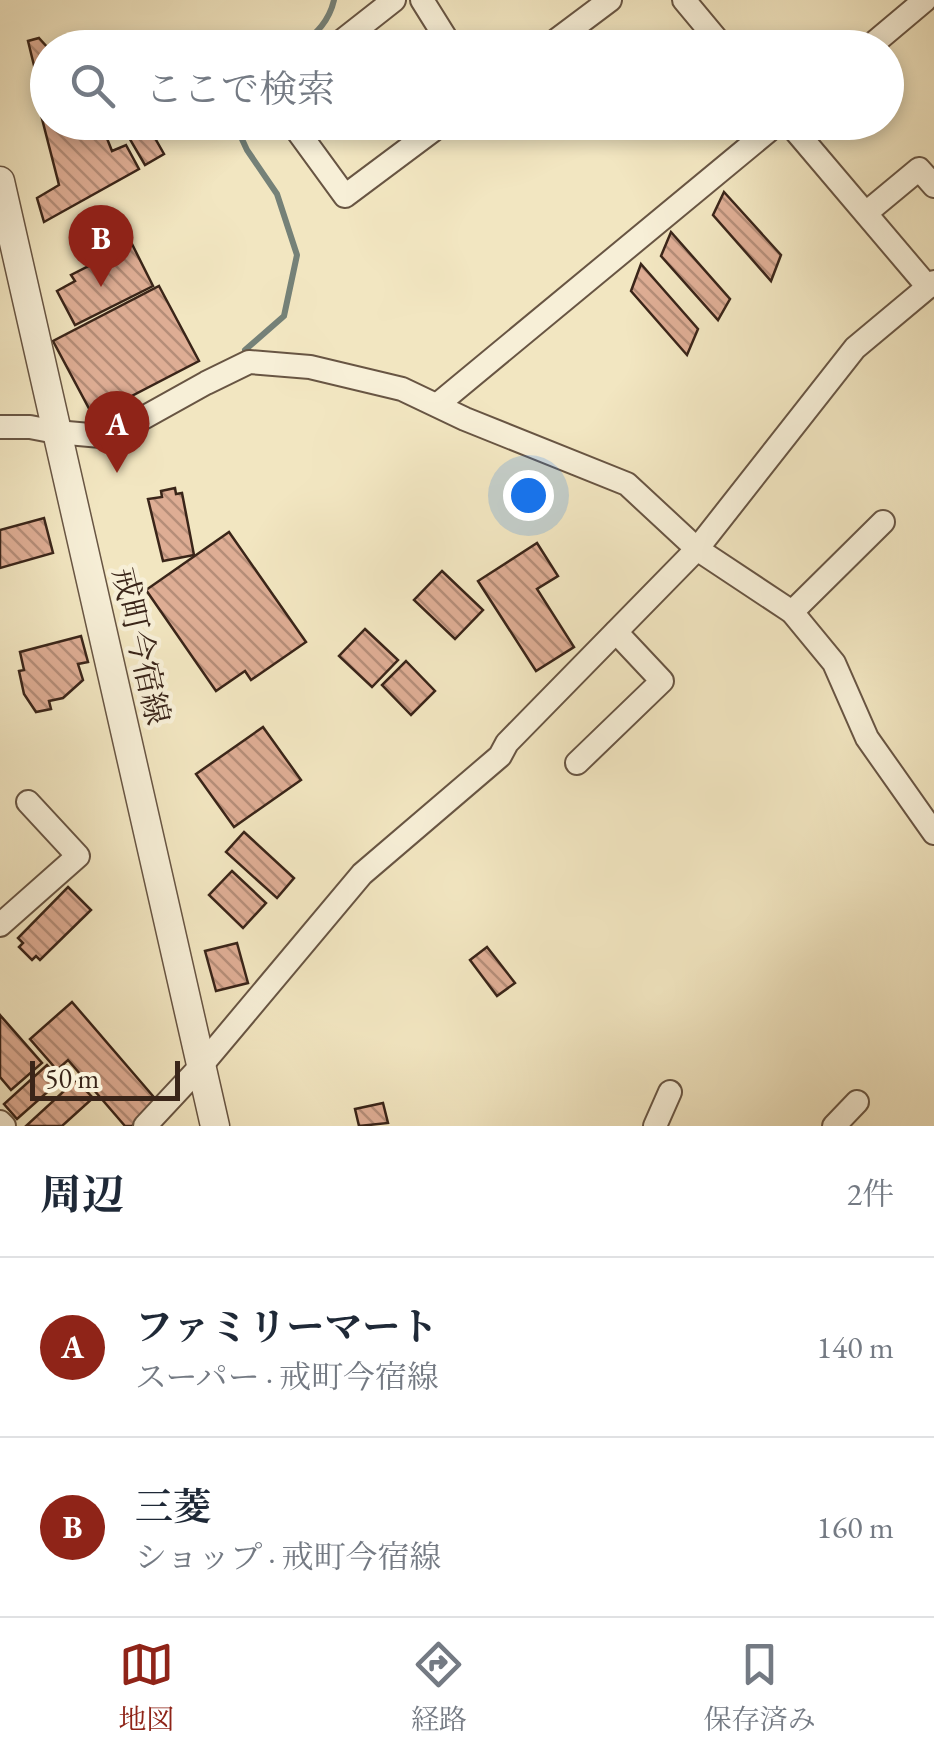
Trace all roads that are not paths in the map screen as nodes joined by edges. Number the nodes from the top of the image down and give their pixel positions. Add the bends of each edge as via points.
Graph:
1 (394, 0) edge
2 (422, 0) edge
3 (610, 0) edge
4 (684, 0) edge
5 (925, 0) edge
6 (356, 30) edge
7 (441, 30) edge
8 (570, 30) edge
9 (709, 30) edge
10 (889, 30) edge
11 (305, 140) edge
12 (420, 140) edge
13 (757, 140) edge
14 (803, 140) edge
15 (0, 181) edge
16 (934, 186) edge
17 (866, 213) junction
18 (931, 284) edge
19 (437, 406) junction
20 (0, 426) edge
21 (56, 432) junction
22 (883, 522) dead end
23 (697, 548) junction
24 (792, 612) junction
25 (616, 632) junction
26 (577, 763) dead end
27 (28, 802) dead end
28 (934, 833) edge
29 (0, 924) edge
30 (201, 1066) junction
31 (670, 1092) dead end
32 (857, 1102) dead end
33 (145, 1126) edge
34 (215, 1126) edge
35 (655, 1126) edge
36 (834, 1126) edge

1 - 6 street
2 - 7 street
3 - 8 street
4 - 9 street
5 - 10 street
11 - 12 street via 345,196
13 - 19 street
14 - 17 street
15 - 21 street, 戒町今宿線
16 - 17 street via 918,169
17 - 18 street
18 - 23 street via 855,348
19 - 21 street via 365,380 249,362 128,426 100,436
19 - 23 street via 627,484
20 - 21 street
21 - 30 street, 戒町今宿線
22 - 24 street
23 - 24 street
23 - 25 street
24 - 28 street via 834,664 867,738
25 - 26 street via 662,680
25 - 30 street via 500,756 362,874
27 - 29 street via 78,856
30 - 33 street
30 - 34 street, 戒町今宿線
31 - 35 street
32 - 36 street

